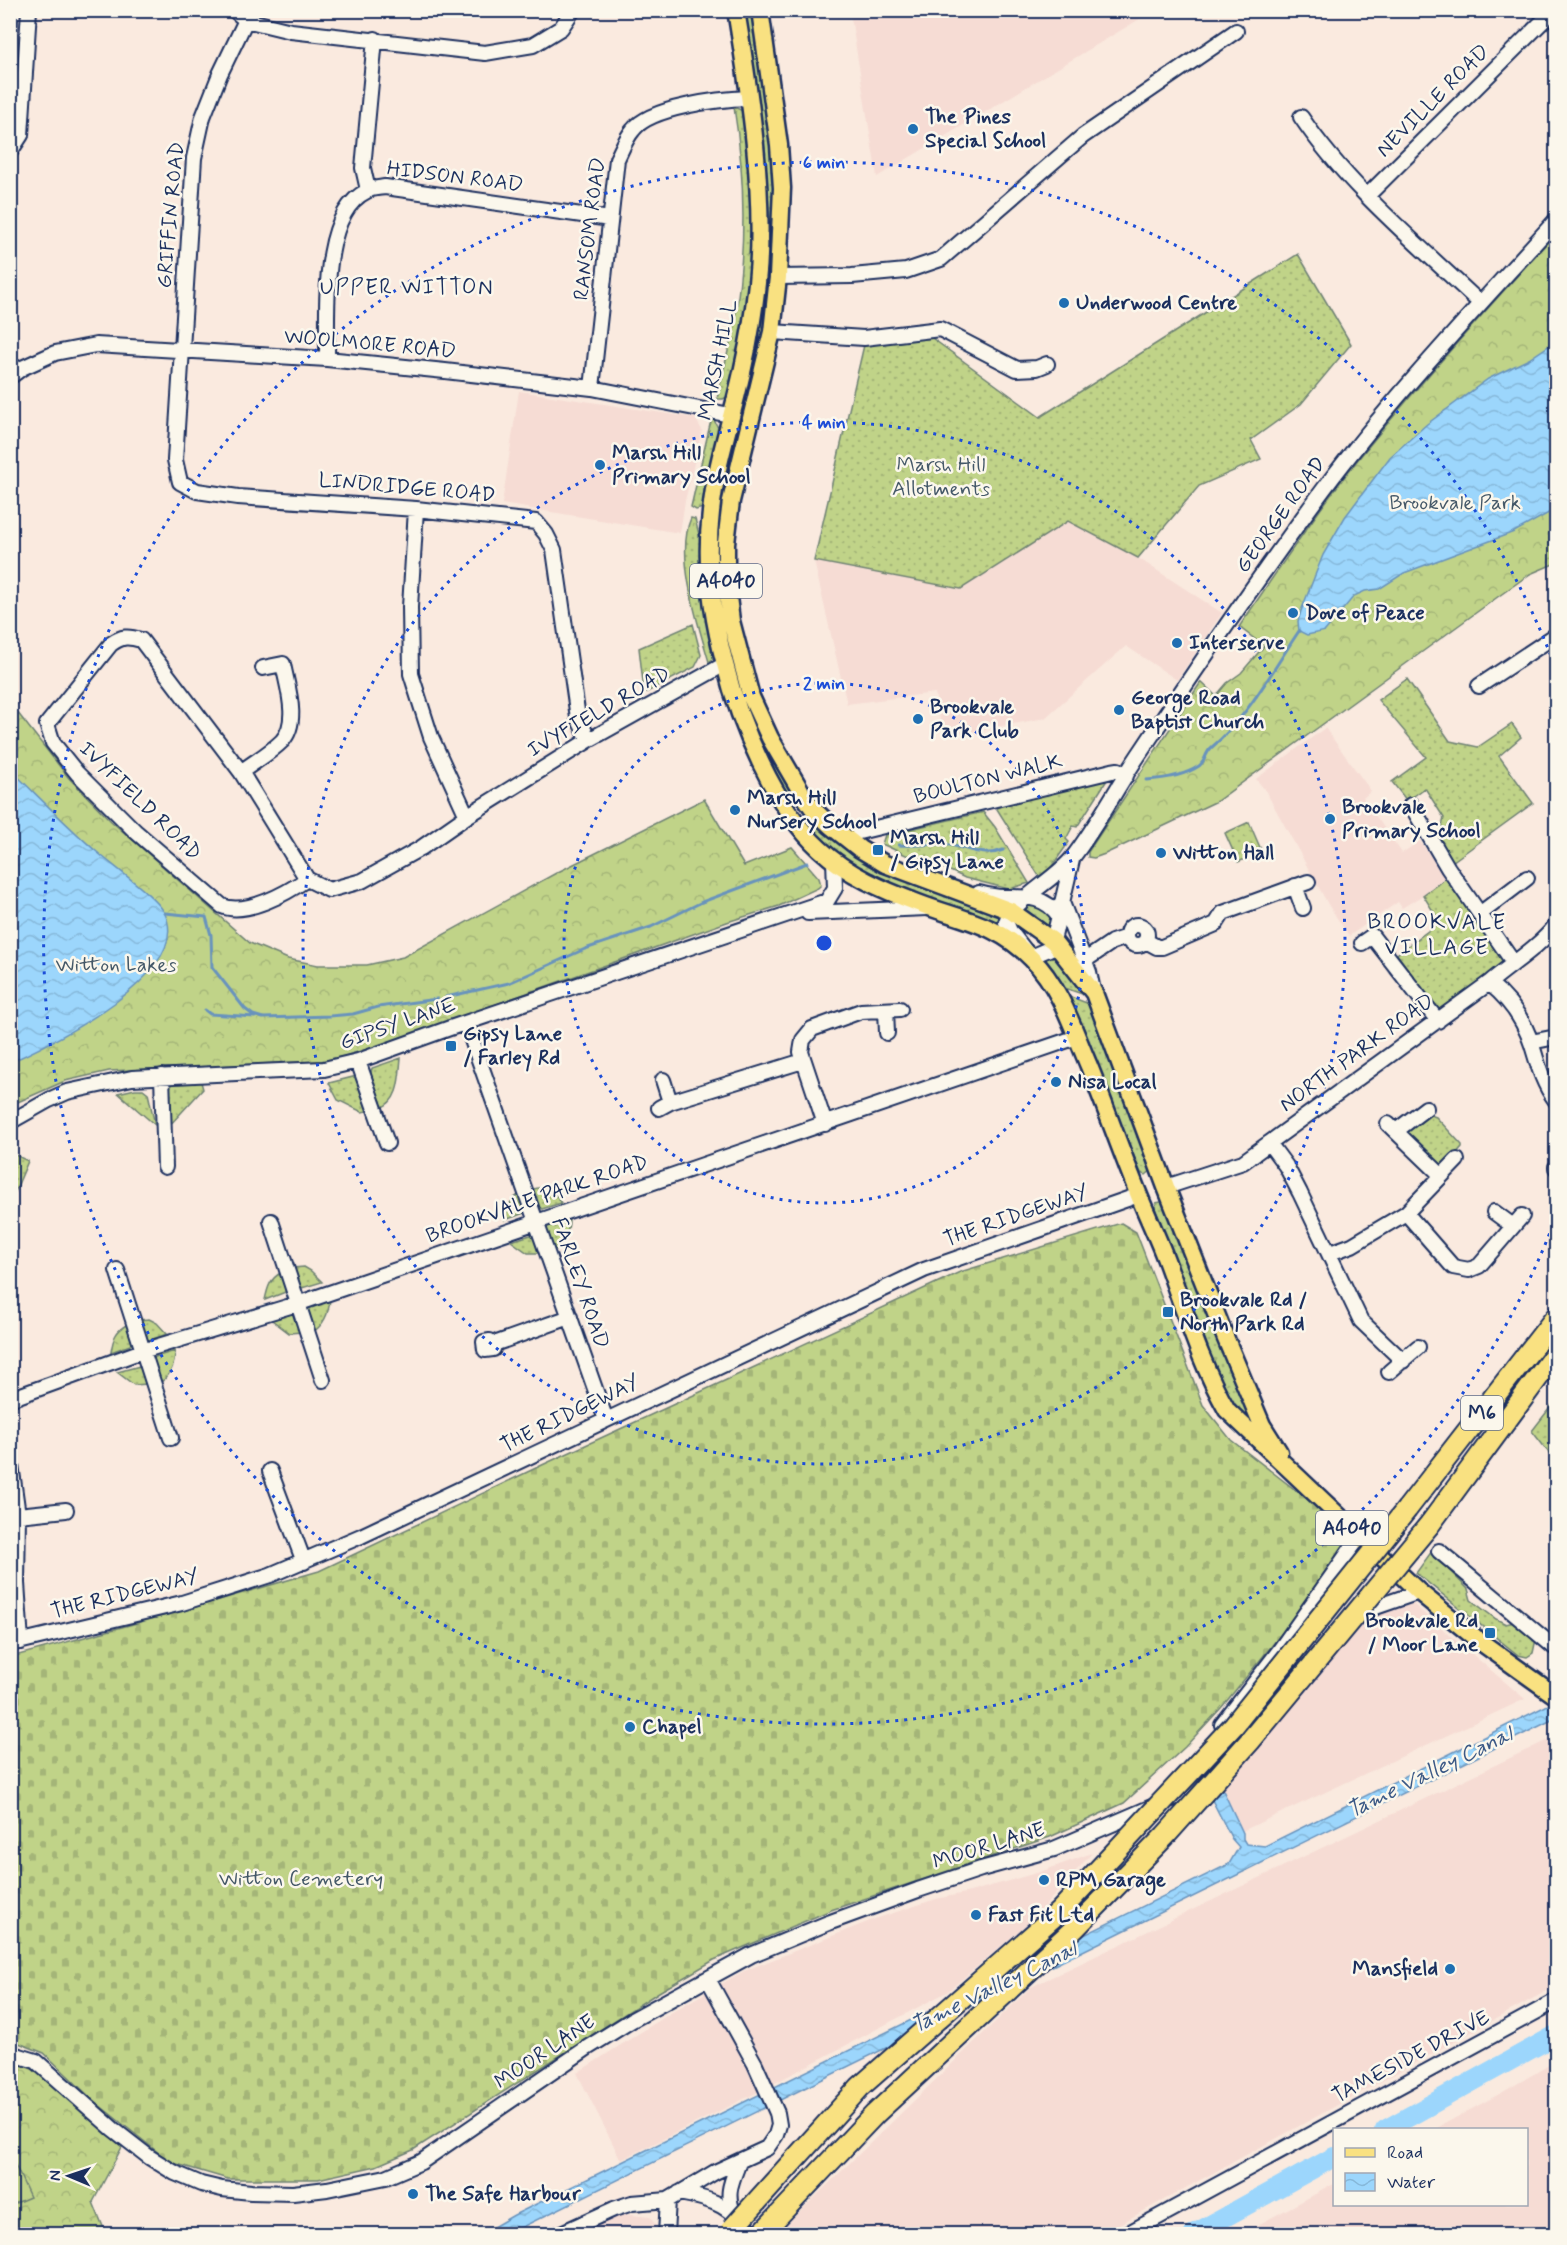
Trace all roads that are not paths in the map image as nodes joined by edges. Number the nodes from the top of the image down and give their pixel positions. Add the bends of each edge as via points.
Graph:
1 (29, 10) edge
2 (234, 10) edge
3 (573, 10) edge
4 (736, 10) edge
5 (760, 10) edge
6 (1554, 10) edge
7 (246, 20) junction
8 (1236, 31) dead end
9 (375, 39) junction
10 (748, 98) junction
11 (1301, 117) dead end
12 (10, 152) edge
13 (369, 190) junction
14 (1367, 196) junction
15 (609, 219) junction
16 (1557, 220) edge
17 (778, 277) junction
18 (1480, 303) junction
19 (772, 332) junction
20 (182, 351) junction
21 (327, 359) junction
22 (1047, 364) dead end
23 (10, 377) edge
24 (592, 388) junction
25 (730, 415) junction
26 (753, 418) junction
27 (416, 508) junction
28 (1557, 635) edge
29 (724, 664) junction
30 (263, 668) dead end
31 (1479, 686) dead end
32 (589, 740) junction
33 (241, 772) junction
34 (1126, 776) junction
35 (1411, 805) dead end
36 (467, 816) junction
37 (860, 832) dead end
38 (834, 860) junction
39 (1072, 860) junction
40 (1527, 878) dead end
41 (307, 879) junction
42 (945, 887) junction
43 (1029, 896) junction
44 (932, 908) junction
45 (1303, 908) dead end
46 (1011, 911) junction
47 (1061, 911) junction
48 (791, 913) junction
49 (1481, 913) junction
50 (1557, 925) edge
51 (1053, 941) junction
52 (1362, 943) dead end
53 (1030, 957) junction
54 (1084, 961) junction
55 (1513, 962) junction
56 (1489, 983) junction
57 (1094, 993) junction
58 (1438, 1021) junction
59 (466, 1023) junction
60 (887, 1033) dead end
61 (1077, 1037) junction
62 (1557, 1037) edge
63 (1531, 1042) junction
64 (358, 1061) junction
65 (803, 1061) junction
66 (162, 1076) junction
67 (663, 1080) dead end
68 (1557, 1101) edge
69 (1426, 1108) dead end
70 (10, 1122) edge
71 (825, 1124) junction
72 (387, 1143) dead end
73 (1269, 1143) junction
74 (1457, 1160) dead end
75 (165, 1167) dead end
76 (1441, 1175) junction
77 (1166, 1187) junction
78 (1139, 1196) junction
79 (1494, 1212) dead end
80 (1406, 1213) junction
81 (271, 1221) dead end
82 (536, 1221) junction
83 (1330, 1253) junction
84 (117, 1270) dead end
85 (297, 1304) junction
86 (570, 1317) junction
87 (1557, 1317) edge
88 (495, 1344) dead end
89 (1418, 1347) dead end
90 (142, 1351) junction
91 (1557, 1353) edge
92 (1403, 1361) junction
93 (1389, 1372) dead end
94 (323, 1380) dead end
95 (10, 1399) edge
96 (606, 1420) junction
97 (171, 1438) dead end
98 (10, 1457) edge
99 (1285, 1464) junction
100 (270, 1471) dead end
101 (66, 1510) dead end
102 (18, 1515) junction
103 (1360, 1536) junction
104 (1439, 1551) dead end
105 (304, 1562) junction
106 (1419, 1592) junction
107 (16, 1643) edge
108 (1554, 1647) dead end
109 (1554, 1694) edge
110 (1123, 1819) junction
111 (708, 1979) junction
112 (1557, 2001) edge
113 (10, 2053) edge
114 (739, 2162) junction
115 (674, 2196) junction
116 (731, 2226) edge
117 (559, 2235) edge
118 (666, 2235) edge
119 (755, 2235) edge
120 (761, 2235) edge
121 (1127, 2235) edge

1 - 12 street via 21,135
2 - 7 street
3 - 9 street via 561,28 533,45 485,53
4 - 10 main road, MARSH HILL / A4040
5 - 17 main road, A4040 via 780,156
6 - 14 street, NEVILLE ROAD
7 - 9 street via 291,31
7 - 20 street, GRIFFIN ROAD via 203,117 194,158
8 - 17 street via 1083,136 940,259 906,271
9 - 13 street via 363,168
10 - 15 street, RANSOM ROAD via 665,110 633,128 617,159
10 - 25 main road, MARSH HILL / A4040 via 758,191 757,280 744,365
11 - 14 street via 1327,154
13 - 15 street, HIDSON ROAD via 385,187
13 - 21 street, HIDSON ROAD via 347,209 329,257
14 - 18 street
15 - 24 street, RANSOM ROAD
16 - 18 street, GEORGE ROAD
17 - 19 main road, A4040
18 - 34 street, GEORGE ROAD via 1323,490
19 - 22 street via 864,338 940,329 1017,369
19 - 26 main road, A4040
20 - 21 street, WOOLMORE ROAD
20 - 23 street, WOOLMORE ROAD via 80,347 55,352
20 - 27 street, LINDRIDGE ROAD via 175,460 180,482 197,491 238,497
21 - 24 street, WOOLMORE ROAD
24 - 25 street, WOOLMORE ROAD
25 - 26 main road
25 - 29 main road, MARSH HILL / A4040 via 713,495 708,559
26 - 42 main road, A4040 via 731,501 726,543 731,621 751,697 814,810 885,864
27 - 32 street, LINDRIDGE ROAD via 528,520 536,522 546,534 554,550 578,718
27 - 36 street via 410,607 411,674 431,737
28 - 31 street
29 - 32 street, IVYFIELD ROAD
29 - 38 main road, MARSH HILL / A4040 via 771,782 800,826
30 - 33 street via 283,664 290,726 281,741
32 - 36 street, IVYFIELD ROAD
33 - 41 street, IVYFIELD ROAD
33 - 41 street, IVYFIELD ROAD via 141,640 129,636 111,644 47,724 53,743 77,773 135,831 222,906 250,908
34 - 37 street, BOULTON WALK via 1112,771
34 - 39 street, GEORGE ROAD
35 - 49 street via 1448,868
36 - 41 street, IVYFIELD ROAD via 362,881 329,890
38 - 44 main road, MARSH HILL / A4040 via 867,882
38 - 48 street, GIPSY LANE via 835,888 827,901
39 - 43 street, GEORGE ROAD
39 - 47 street, GEORGE ROAD
40 - 49 street
42 - 43 street via 1002,897
42 - 46 main road, A4040
43 - 46 street, GEORGE ROAD
43 - 47 street
44 - 48 street, GIPSY LANE
44 - 53 main road, MARSH HILL / A4040 via 970,919 1001,934
45 - 54 street via 1301,884 1224,913 1216,924 1162,947 1146,941 1131,944 1127,937
46 - 51 main road, A4040
46 - 53 street via 1006,922
47 - 51 street, GEORGE ROAD
47 - 54 street
48 - 59 street, GIPSY LANE
49 - 55 street
50 - 55 street, NORTH PARK ROAD
51 - 53 street via 1049,949
51 - 57 main road, A4040
52 - 58 street via 1372,936
53 - 61 main road, A4040 via 1058,994
54 - 57 street
55 - 56 street, NORTH PARK ROAD
56 - 58 street, NORTH PARK ROAD
56 - 63 street via 1516,1011
57 - 77 main road, A4040
58 - 73 street, NORTH PARK ROAD
59 - 64 street, GIPSY LANE
59 - 82 street, FARLEY ROAD
60 - 65 street via 893,1010 855,1012 812,1029 801,1045
61 - 71 street, BROOKVALE PARK ROAD
61 - 78 main road, A4040
62 - 63 street
63 - 68 street via 1537,1066
64 - 66 street, GIPSY LANE via 302,1071
64 - 72 street
65 - 67 street via 664,1105
65 - 71 street
66 - 70 street, GIPSY LANE via 132,1078 67,1092
66 - 75 street
69 - 76 street via 1392,1127
71 - 82 street, BROOKVALE PARK ROAD
73 - 77 street, NORTH PARK ROAD via 1242,1162
73 - 83 street via 1286,1166
74 - 76 street
76 - 80 street
77 - 78 main road
77 - 99 main road, A4040 via 1262,1425
78 - 96 street, THE RIDGEWAY via 924,1270
78 - 99 main road, A4040 via 1212,1384 1227,1410
79 - 80 street via 1518,1221 1479,1266 1461,1270 1448,1262
80 - 83 street via 1352,1245
81 - 85 street
82 - 85 street, BROOKVALE PARK ROAD
82 - 86 street, FARLEY ROAD
83 - 92 street via 1361,1321
84 - 90 street
85 - 90 street, BROOKVALE PARK ROAD
85 - 94 street
86 - 88 street
86 - 96 street, FARLEY ROAD
87 - 116 highway, M6, bridge via 1234,1725 1059,1912 860,2087
89 - 92 street
90 - 95 street, BROOKVALE PARK ROAD
90 - 97 street
91 - 120 highway, M6, bridge via 1430,1524 1250,1741 1165,1836 1074,1929 875,2114
92 - 93 street
96 - 105 street, THE RIDGEWAY
98 - 102 street
99 - 103 main road, A4040
100 - 105 street
101 - 102 street
102 - 107 street
103 - 106 main road, A4040
103 - 110 street, MOOR LANE via 1279,1652 1210,1740 1162,1789
104 - 108 street
105 - 107 street, THE RIDGEWAY via 182,1603
106 - 109 main road, A4040
106 - 110 street, MOOR LANE via 1373,1608 1337,1627 1203,1781 1171,1800
110 - 111 street, MOOR LANE via 1054,1849 928,1886 828,1923
111 - 113 street, MOOR LANE via 587,2048 421,2162 386,2176 305,2192 222,2189 175,2173 113,2129 36,2061
111 - 114 street via 777,2113 779,2126 768,2148
112 - 121 street, TAMESIDE DRIVE
114 - 115 street
114 - 116 street via 729,2192
115 - 116 street via 706,2198
115 - 117 street via 623,2206
115 - 118 street
116 - 119 street

